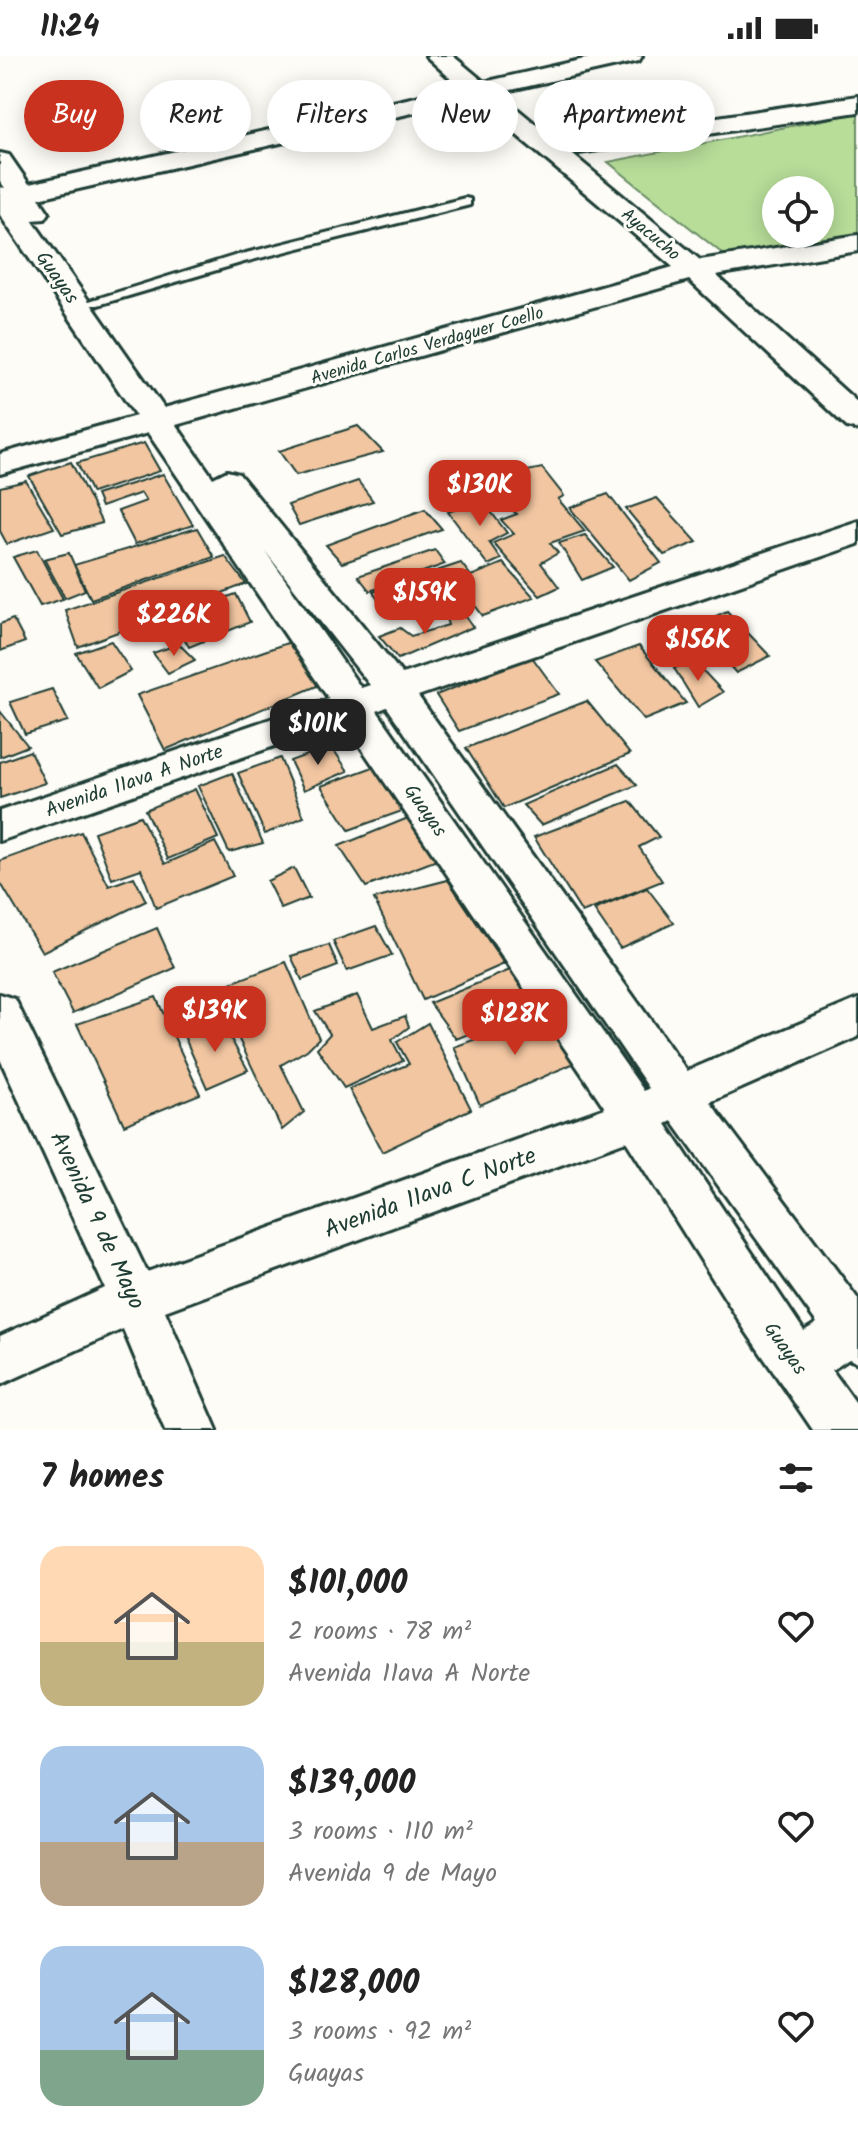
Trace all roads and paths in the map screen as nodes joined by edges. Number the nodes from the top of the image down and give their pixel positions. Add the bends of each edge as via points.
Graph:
1 (438, 56) edge
2 (630, 56) edge
3 (466, 80) edge
4 (518, 80) edge
5 (412, 103) edge
6 (858, 104) edge
7 (518, 124) edge
8 (715, 125) edge
9 (534, 137) edge
10 (551, 152) edge
11 (5, 189) edge
12 (465, 202) dead end
13 (858, 243) edge
14 (694, 270) junction
15 (93, 302) junction
16 (166, 418) junction
17 (858, 420) edge
18 (0, 464) edge
19 (858, 532) edge
20 (394, 690) junction
21 (353, 705) junction
22 (0, 826) edge
23 (0, 1012) edge
24 (858, 1017) edge
25 (679, 1095) junction
26 (636, 1117) junction
27 (135, 1299) junction
28 (856, 1331) edge
29 (0, 1361) edge
30 (797, 1364) junction
31 (191, 1430) edge
32 (844, 1430) edge

1 - 3 street, Ayacucho
2 - 4 street
5 - 11 street
6 - 8 street
7 - 9 street, Ayacucho
10 - 14 street, Ayacucho
11 - 15 street, Guayas
11 - 16 street, Guayas
12 - 15 lane
13 - 14 street, Avenida Carlos Verdaguer Coello
14 - 16 street, Avenida Carlos Verdaguer Coello
14 - 17 street, Ayacucho
15 - 16 street, Guayas
16 - 18 street, Avenida Carlos Verdaguer Coello
16 - 20 street, Guayas
16 - 21 street, Guayas
19 - 20 street, Avenida 11ava A Norte
20 - 21 street, Avenida 11ava A Norte
20 - 25 street, Guayas
21 - 22 street, Avenida 11ava A Norte
21 - 26 street, Guayas
23 - 27 street, Avenida 9 de Mayo
24 - 25 street, Avenida 11ava C Norte
25 - 26 street, Avenida 11ava C Norte
25 - 28 street, Guayas
26 - 27 street, Avenida 11ava C Norte
26 - 30 street, Guayas
27 - 29 street, Avenida 11ava C Norte
27 - 31 street, Avenida 9 de Mayo
28 - 30 street
30 - 32 street, Guayas

